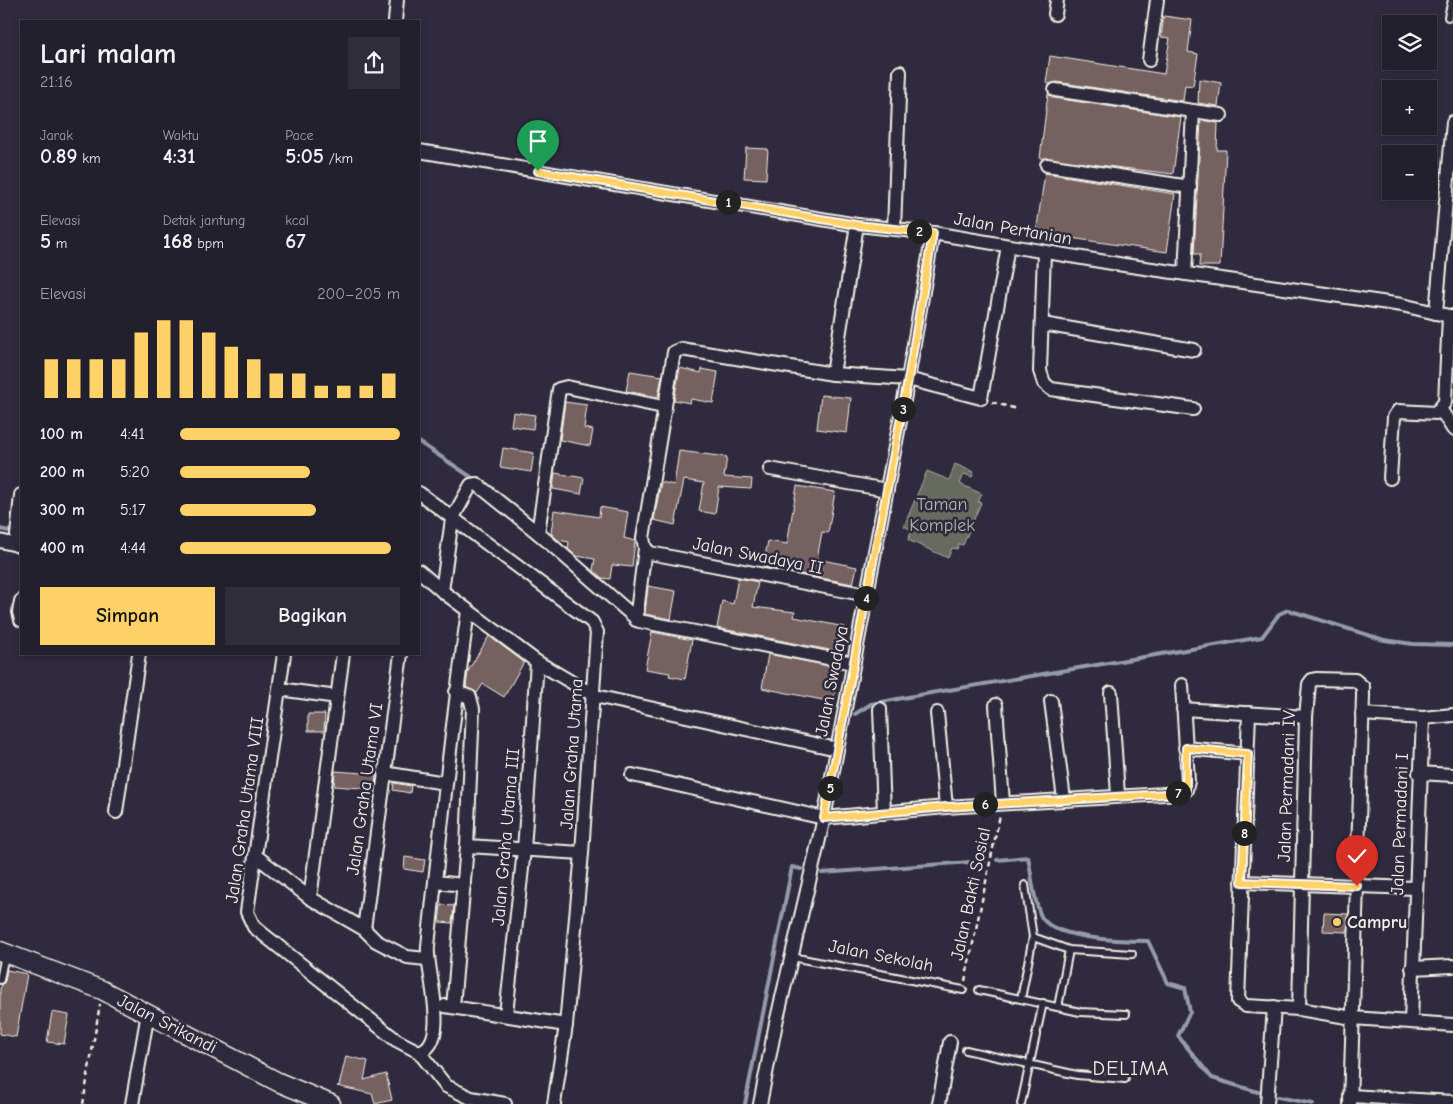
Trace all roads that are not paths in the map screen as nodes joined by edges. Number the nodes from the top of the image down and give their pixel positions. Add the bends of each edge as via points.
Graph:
1 (396, 0) edge
2 (1057, 0) edge
3 (1157, 0) edge
4 (1452, 0) edge
5 (1055, 14) dead end
6 (1448, 17) dead end
7 (395, 20) edge
8 (1150, 60) dead end
9 (900, 72) dead end
10 (1055, 90) dead end
11 (1193, 111) junction
12 (1221, 115) dead end
13 (1453, 122) edge
14 (420, 151) edge
15 (1047, 165) dead end
16 (1190, 187) junction
17 (857, 225) junction
18 (894, 229) junction
19 (933, 233) junction
20 (1008, 246) junction
21 (1044, 252) junction
22 (1185, 274) junction
23 (1436, 313) junction
24 (1451, 316) edge
25 (1043, 324) junction
26 (1194, 350) dead end
27 (833, 374) junction
28 (908, 380) junction
29 (663, 407) junction
30 (1193, 409) dead end
31 (1441, 410) junction
32 (1453, 429) edge
33 (770, 469) dead end
34 (1390, 478) dead end
35 (887, 490) junction
36 (420, 494) edge
37 (452, 519) junction
38 (20, 520) edge
39 (538, 533) junction
40 (1, 546) edge
41 (19, 546) edge
42 (645, 548) junction
43 (420, 572) edge
44 (442, 592) junction
45 (867, 595) junction
46 (468, 611) junction
47 (636, 620) junction
48 (139, 655) edge
49 (284, 655) edge
50 (343, 655) edge
51 (401, 655) edge
52 (537, 662) junction
53 (853, 663) junction
54 (1182, 685) dead end
55 (279, 689) junction
56 (456, 692) junction
57 (1111, 693) dead end
58 (595, 696) junction
59 (337, 697) junction
60 (1051, 701) dead end
61 (996, 705) dead end
62 (880, 709) dead end
63 (1183, 709) junction
64 (937, 713) dead end
65 (1249, 713) junction
66 (1362, 714) junction
67 (1453, 715) edge
68 (1306, 717) junction
69 (1423, 718) junction
70 (450, 745) junction
71 (472, 747) junction
72 (1186, 748) junction
73 (837, 749) junction
74 (1248, 754) junction
75 (384, 773) junction
76 (1419, 773) junction
77 (632, 775) dead end
78 (1453, 775) edge
79 (445, 783) junction
80 (1118, 795) junction
81 (1064, 799) junction
82 (1003, 803) junction
83 (946, 807) junction
84 (116, 812) dead end
85 (884, 813) junction
86 (824, 818) junction
87 (467, 846) junction
88 (524, 850) junction
89 (582, 853) junction
90 (256, 856) junction
91 (434, 882) junction
92 (1242, 882) junction
93 (1302, 884) junction
94 (464, 885) junction
95 (1025, 885) dead end
96 (1357, 886) junction
97 (1415, 888) junction
98 (310, 898) junction
99 (364, 929) junction
100 (1034, 937) junction
101 (1069, 950) junction
102 (2, 952) edge
103 (1132, 954) dead end
104 (792, 957) junction
105 (426, 959) junction
106 (1453, 966) edge
107 (1412, 968) junction
108 (0, 980) edge
109 (964, 990) road end
110 (979, 990) dead end
111 (1021, 998) junction
112 (1043, 1003) junction
113 (436, 1004) junction
114 (1058, 1007) junction
115 (1274, 1007) junction
116 (453, 1008) junction
117 (1299, 1009) junction
118 (148, 1013) junction
119 (506, 1014) junction
120 (1126, 1014) dead end
121 (1353, 1018) junction
122 (1411, 1021) junction
123 (566, 1025) junction
124 (1453, 1025) edge
125 (950, 1042) dead end
126 (966, 1050) dead end
127 (419, 1052) junction
128 (1030, 1065) junction
129 (1125, 1078) dead end
130 (1350, 1100) edge
131 (1453, 1102) edge
132 (132, 1104) edge
133 (331, 1104) edge
134 (505, 1104) edge
135 (554, 1104) edge
136 (760, 1104) edge
137 (939, 1104) edge
138 (1021, 1104) edge
139 (1267, 1104) edge

1 - 7 street
2 - 5 street
3 - 8 street
4 - 6 lane
9 - 18 street
10 - 11 street
11 - 12 street
11 - 16 street
13 - 23 street
14 - 17 street, Jalan Pertanian
15 - 16 street
16 - 22 street
17 - 18 street, Jalan Pertanian
17 - 27 street
18 - 19 street, Jalan Pertanian
19 - 20 street, Jalan Pertanian
19 - 28 street, Jalan Swadaya
20 - 21 street, Jalan Pertanian
20 - 28 street via 981,398
21 - 22 street, Jalan Pertanian
21 - 25 street
22 - 23 street, Jalan Pertanian via 1402,305
23 - 24 street, Jalan Pertanian
24 - 31 street via 1445,402
25 - 26 street
25 - 30 street via 1040,372 1048,387
27 - 28 street
27 - 29 street via 677,350 671,357
28 - 35 street, Jalan Swadaya
29 - 39 street via 567,387 559,389
29 - 42 street via 642,538
31 - 32 street
31 - 34 street via 1429,414 1398,411 1394,416
33 - 35 street
35 - 45 street, Jalan Swadaya
36 - 37 street, Jalan Graha Utama
37 - 39 street via 469,488 482,486
37 - 44 street
37 - 58 street, Jalan Graha Utama via 592,622 598,638
38 - 41 street
39 - 47 street
40 - 41 street
42 - 45 street, Jalan Swadaya II via 650,553
42 - 47 street
43 - 44 street
44 - 46 street
45 - 53 street, Jalan Swadaya
46 - 52 street
46 - 56 street
47 - 53 street
48 - 84 street
49 - 55 street, Jalan Graha Utama VIII
50 - 59 street
51 - 75 street, Jalan Graha Utama VI
52 - 58 street
52 - 88 street, Jalan Graha Utama III
53 - 73 street, Jalan Swadaya
54 - 63 street
55 - 59 street
55 - 90 street, Jalan Graha Utama VIII
56 - 70 street
56 - 71 street via 470,697 474,704
57 - 80 street
58 - 73 street
58 - 89 street, Jalan Graha Utama
59 - 98 street
60 - 81 street
61 - 82 street
62 - 85 street
63 - 65 street
63 - 72 street
64 - 83 street
65 - 68 street
65 - 74 street
66 - 68 street, Jalan Permadani IV via 1363,687 1359,681 1316,679 1309,684
66 - 69 street
66 - 96 street
67 - 69 street
68 - 93 street, Jalan Permadani IV
69 - 76 street, Jalan Permadani I
70 - 71 street
70 - 79 street
71 - 87 street
72 - 74 street
72 - 80 street via 1186,790 1181,793
73 - 86 street, Jalan Swadaya
74 - 92 street
75 - 79 street
75 - 99 street, Jalan Graha Utama VI
76 - 78 street
76 - 97 street, Jalan Permadani I
77 - 86 street
79 - 91 street
80 - 81 street
81 - 82 street
82 - 83 street
83 - 85 street
85 - 86 street
86 - 104 street, Jalan Swadaya
87 - 88 street
87 - 94 street
88 - 89 street
88 - 119 street, Jalan Graha Utama III
89 - 123 street, Jalan Graha Utama
90 - 98 street
90 - 127 street, Jalan Graha Utama VIII via 247,912 254,926 396,1040
91 - 94 street
91 - 105 street
92 - 93 street
92 - 115 street via 1238,1001 1246,1006
93 - 96 street
93 - 117 street, Jalan Permadani IV
94 - 116 street
95 - 100 lane
96 - 97 street
96 - 121 street
97 - 107 street, Jalan Permadani I
98 - 99 street
99 - 105 street via 376,941 407,957
100 - 101 lane
100 - 111 lane
101 - 103 lane
101 - 114 lane
102 - 108 lane
102 - 118 main road, Jalan Srikandi via 102,990
104 - 109 lane, Jalan Sekolah
104 - 136 street, Jalan Swadaya
105 - 113 street
106 - 107 street
107 - 122 street, Jalan Permadani I
110 - 111 lane
111 - 112 lane
112 - 114 lane
112 - 128 lane
113 - 116 street
113 - 127 street via 431,1042
114 - 120 lane via 1080,1012
115 - 117 street
115 - 139 street
116 - 119 street
117 - 121 street
118 - 132 street
118 - 133 main road, Jalan Srikandi via 278,1082
119 - 123 street
121 - 122 street
121 - 130 street
122 - 124 street
123 - 135 street, Jalan Graha Utama
125 - 137 street
126 - 128 lane
127 - 134 street via 446,1086 471,1098
128 - 129 lane via 1077,1075
128 - 138 lane
130 - 131 street

